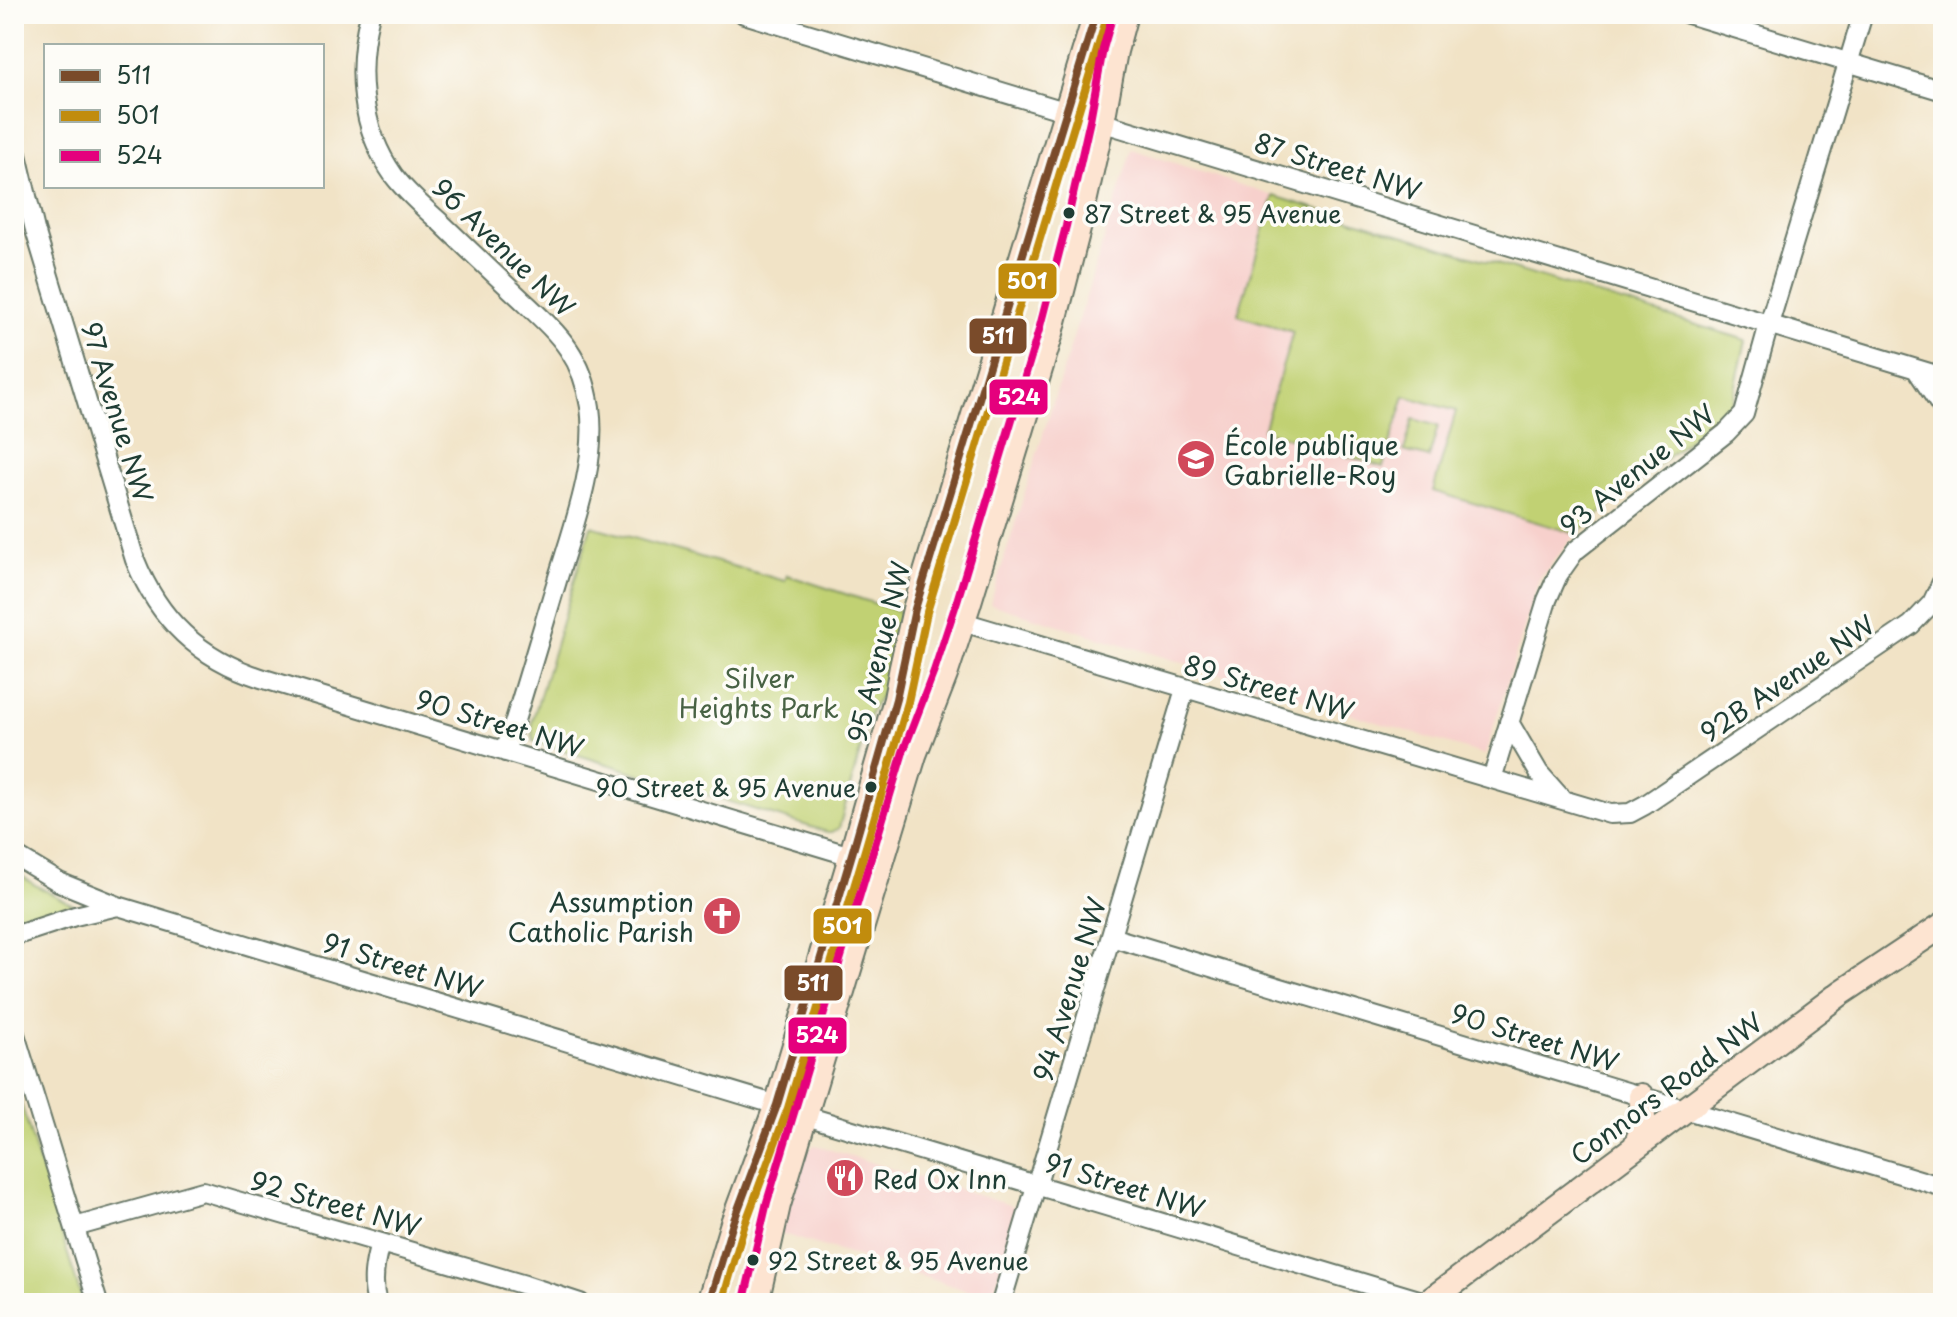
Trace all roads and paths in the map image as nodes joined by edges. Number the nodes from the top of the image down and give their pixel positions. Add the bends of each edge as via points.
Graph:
1 (370, 14) edge
2 (744, 14) edge
3 (1096, 14) edge
4 (1125, 14) edge
5 (1688, 14) edge
6 (1863, 14) edge
7 (1849, 63) junction
8 (1943, 91) edge
9 (1068, 111) junction
10 (1102, 122) junction
11 (14, 142) edge
12 (1769, 324) junction
13 (1916, 369) junction
14 (1943, 377) edge
15 (1943, 409) edge
16 (1943, 580) edge
17 (963, 622) junction
18 (227, 665) joint
19 (1185, 689) junction
20 (1509, 722) junction
21 (505, 752) junction
22 (1492, 779) junction
23 (1562, 799) junction
24 (1645, 805) joint
25 (14, 855) edge
26 (851, 856) junction
27 (118, 906) junction
28 (1943, 925) edge
29 (14, 936) edge
30 (1111, 937) junction
31 (14, 1031) edge
32 (1641, 1096) junction
33 (777, 1105) junction
34 (1685, 1108) junction
35 (806, 1116) junction
36 (1635, 1147) junction
37 (1037, 1185) junction
38 (1943, 1187) edge
39 (75, 1227) junction
40 (380, 1244) junction
41 (98, 1303) edge
42 (377, 1303) edge
43 (580, 1303) edge
44 (709, 1303) edge
45 (756, 1303) edge
46 (1001, 1303) edge
47 (1428, 1303) edge

1 - 21 street, 96 Avenue NW via 362,53 363,96 384,158 426,210 561,337 582,376 590,408 591,443 580,505
2 - 9 street, 87 Street NW
3 - 9 street, 95 Avenue NW
4 - 10 street
5 - 7 street
6 - 7 street, 93 Avenue NW
7 - 8 street
7 - 12 street, 93 Avenue NW
9 - 10 street, 87 Street NW
9 - 26 street, 95 Avenue NW via 918,599
10 - 12 street, 87 Street NW
10 - 17 street via 1051,333
11 - 18 street, 97 Avenue NW via 39,245 141,575 170,620 199,648
12 - 13 street, 87 Street NW
12 - 20 street, 93 Avenue NW via 1744,414 1575,551 1558,575
13 - 14 street, 87 Street NW
13 - 15 street
16 - 24 street, 92B Avenue NW via 1932,603 1911,625
17 - 19 street, 89 Street NW
17 - 35 street via 914,755
18 - 21 street, 90 Street NW
19 - 22 street, 89 Street NW
19 - 30 street, 94 Avenue NW
20 - 22 street, 93 Avenue NW
20 - 23 street via 1539,773
21 - 26 street, 90 Street NW
22 - 23 street, 89 Street NW
23 - 24 street, 89 Street NW via 1610,814 1630,813
25 - 27 street via 59,882
26 - 33 street, 95 Avenue NW
27 - 29 street, 91 Street NW
27 - 33 street, 91 Street NW
28 - 34 street, Connors Road NW
30 - 32 street, 90 Street NW
30 - 37 street, 94 Avenue NW
31 - 39 street
32 - 34 street, 90 Street NW
32 - 36 street via 1643,1131
33 - 44 street, 95 Avenue NW
34 - 36 street, Connors Road NW
34 - 38 street, 90 Street NW
35 - 37 street, 91 Street NW
35 - 45 street via 778,1205
36 - 47 street, Connors Road NW
37 - 46 street, 94 Avenue NW
37 - 47 street, 91 Street NW
39 - 40 street, 92 Street NW via 203,1191
39 - 41 street
40 - 42 street via 374,1261
40 - 43 street, 92 Street NW

